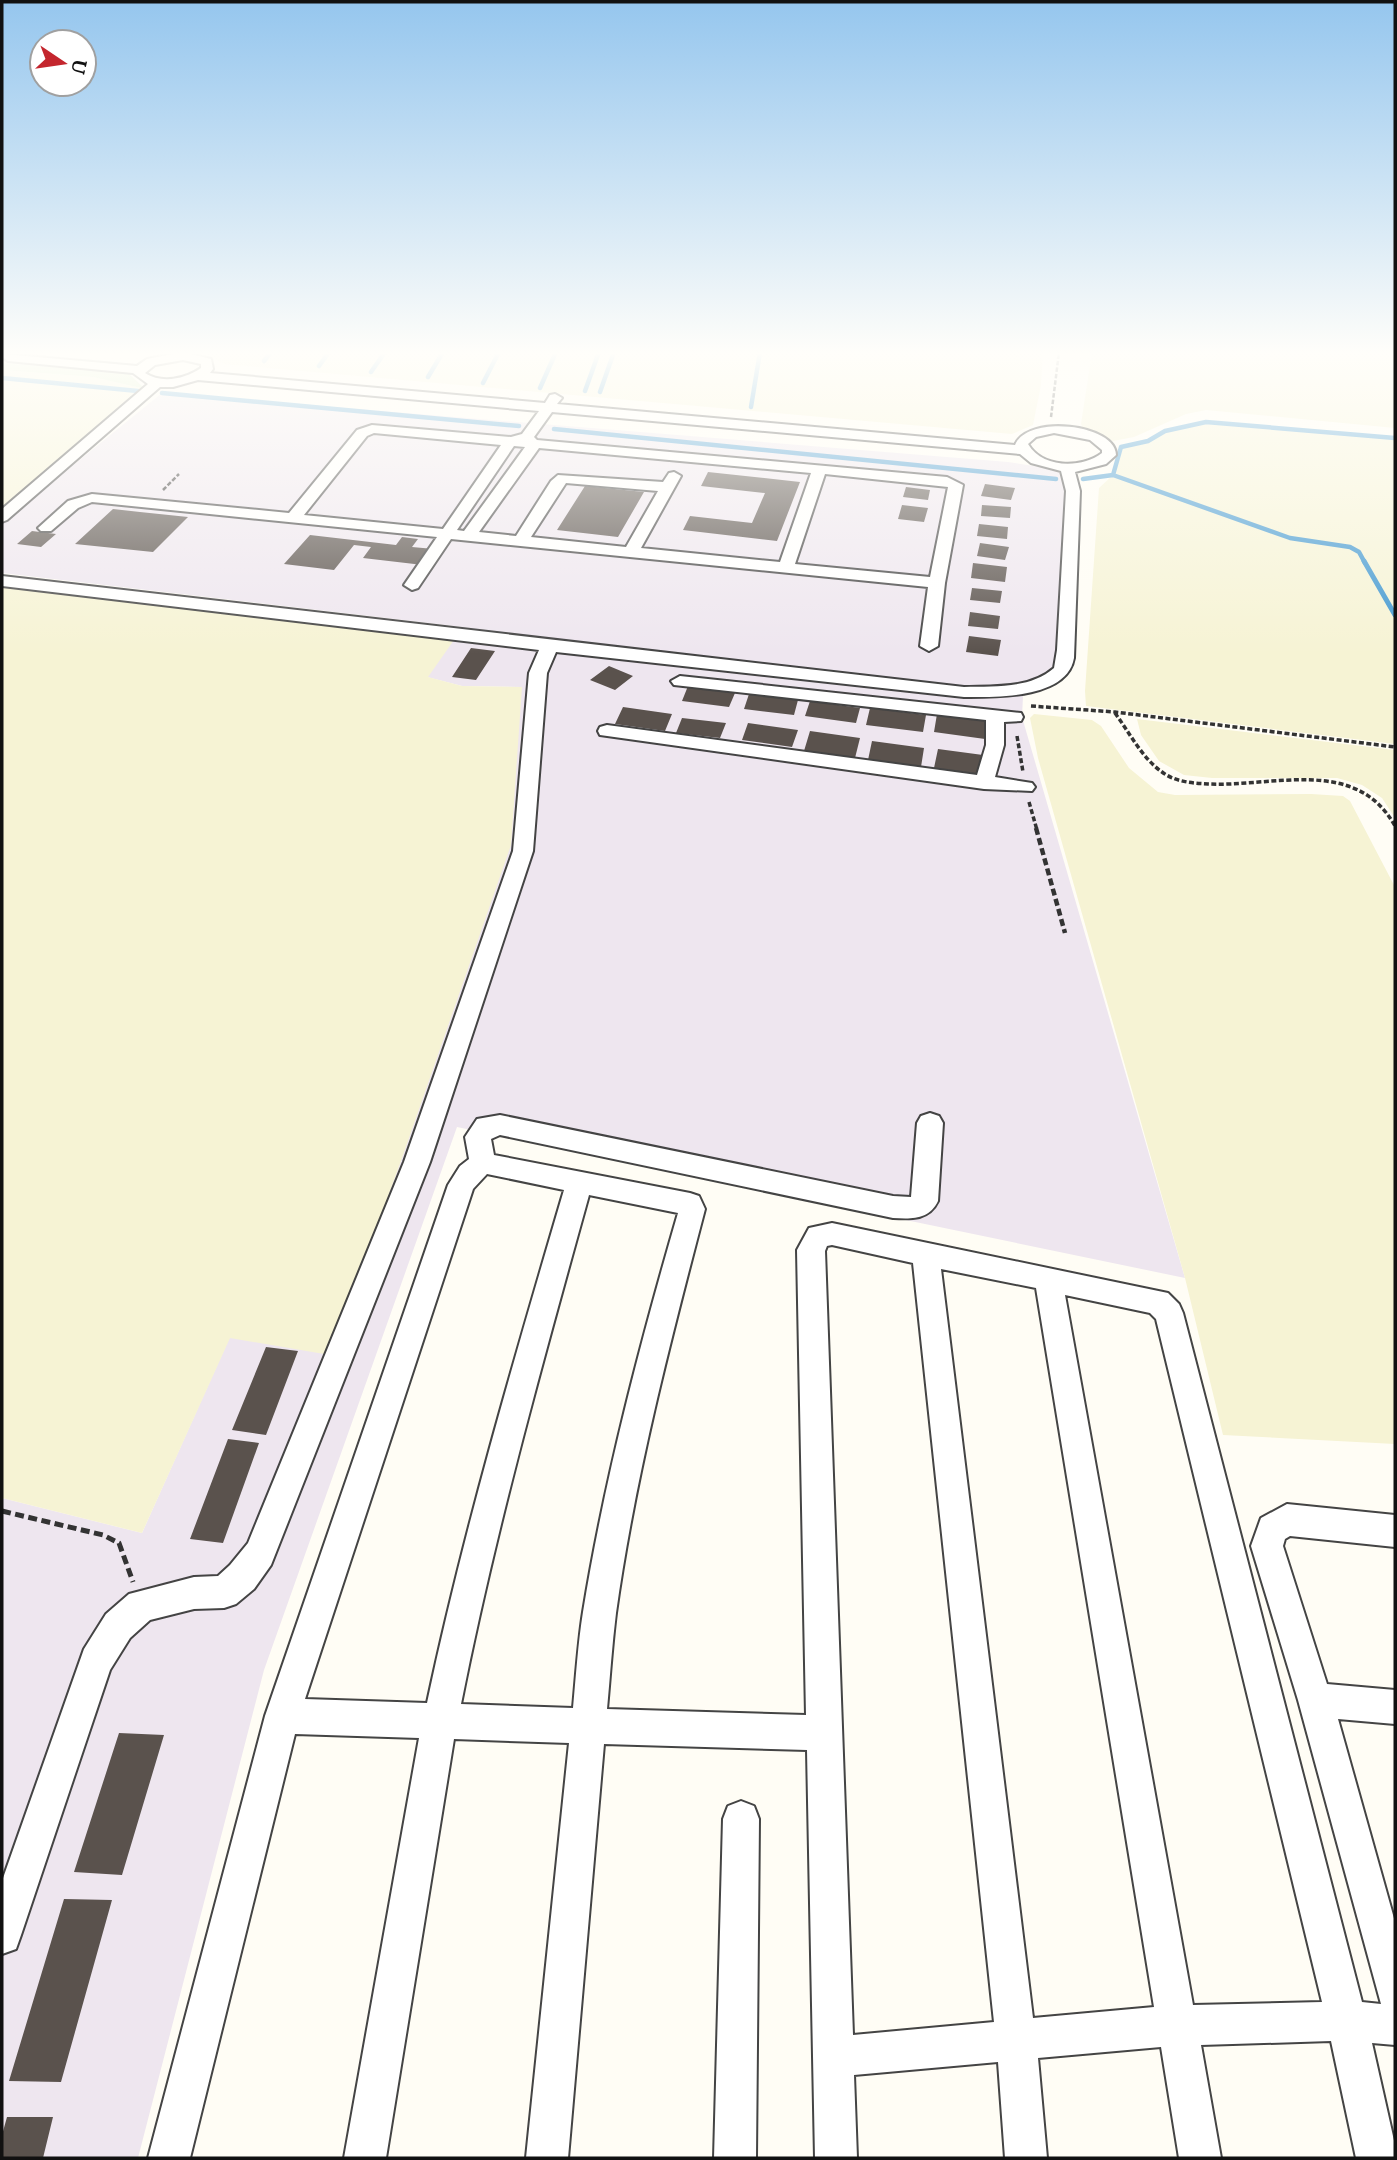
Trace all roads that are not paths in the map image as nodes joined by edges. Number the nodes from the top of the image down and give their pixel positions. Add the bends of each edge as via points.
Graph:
1 (76, 453) edge
2 (347, 453) edge
3 (503, 453) edge
4 (525, 453) edge
5 (645, 453) edge
6 (1032, 453) edge
7 (1109, 453) edge
8 (685, 457) junction
9 (496, 463) junction
10 (519, 466) junction
11 (1067, 467) junction
12 (820, 469) junction
13 (667, 487) junction
14 (2, 517) edge
15 (293, 518) junction
16 (46, 528) dead end
17 (448, 533) junction
18 (469, 535) junction
19 (521, 541) junction
20 (631, 552) junction
21 (786, 568) junction
22 (2, 581) edge
23 (937, 583) junction
24 (412, 585) dead end
25 (550, 646) junction
26 (929, 646) dead end
27 (680, 681) dead end
28 (1014, 704) junction
29 (995, 715) junction
30 (607, 731) dead end
31 (985, 783) junction
32 (1025, 787) dead end
33 (930, 1122) dead end
34 (483, 1163) junction
35 (580, 1181) junction
36 (926, 1254) junction
37 (1048, 1280) junction
38 (1395, 1531) edge
39 (1315, 1700) junction
40 (1395, 1707) edge
41 (282, 1716) junction
42 (442, 1723) junction
43 (590, 1726) junction
44 (825, 1733) junction
45 (741, 1819) dead end
46 (1385, 1913) edge
47 (2, 1935) edge
48 (1395, 1991) edge
49 (1368, 2022) edge
50 (1179, 2025) junction
51 (1016, 2040) junction
52 (834, 2057) junction
53 (169, 2158) edge
54 (365, 2158) edge
55 (547, 2158) edge
56 (735, 2158) edge
57 (836, 2158) edge
58 (1026, 2158) edge
59 (1200, 2158) edge
60 (1377, 2158) edge

1 - 14 street
2 - 15 street
3 - 9 street
4 - 10 street
5 - 8 street
6 - 11 street via 1040,461
7 - 11 street via 1095,465
8 - 12 street
8 - 13 street
9 - 10 street
9 - 17 street
10 - 18 street
11 - 28 street via 1073,491 1063,669
12 - 21 street
12 - 23 street via 938,479 956,485
13 - 19 street via 563,478
13 - 20 street
15 - 16 street via 82,498
15 - 17 street
17 - 18 street
17 - 24 street
18 - 19 street
19 - 20 street
20 - 21 street
21 - 23 street
22 - 25 street
23 - 26 street
25 - 28 street via 964,692
25 - 47 street via 538,673 523,851 417,1162 260,1554 224,1592 194,1593 141,1606 118,1626 96,1661
27 - 29 street
28 - 29 street
29 - 31 street via 993,754
30 - 31 street
31 - 32 street
33 - 34 street via 925,1201 915,1208 500,1125 486,1126 478,1137
34 - 35 street
34 - 41 street via 461,1185
35 - 42 street via 503,1447 466,1597
35 - 43 street via 690,1204 692,1209 656,1340 615,1521 598,1615
36 - 37 street
36 - 44 street via 832,1234 819,1236 811,1250
36 - 51 street
37 - 49 street via 1158,1302 1169,1313
37 - 50 street
38 - 39 street via 1287,1520 1272,1529 1267,1546
39 - 40 street
39 - 46 street
41 - 42 street
41 - 53 street
42 - 43 street
42 - 54 street via 425,1795
43 - 44 street
43 - 55 street
44 - 52 street
45 - 56 street
46 - 48 street
49 - 50 street
49 - 60 street
50 - 51 street
50 - 59 street
51 - 52 street
51 - 58 street
52 - 57 street

